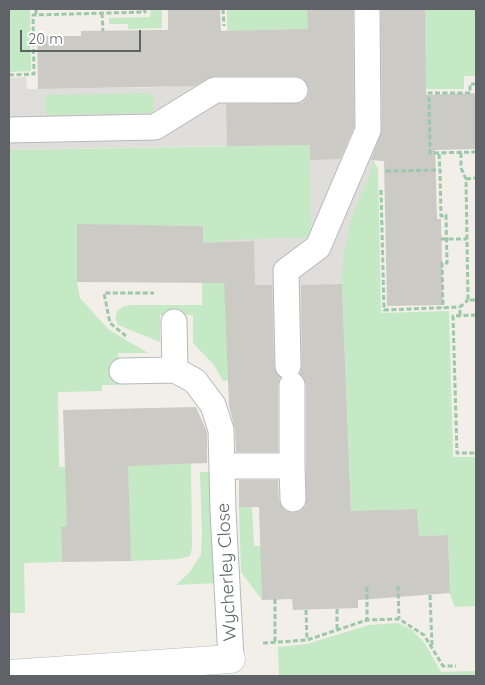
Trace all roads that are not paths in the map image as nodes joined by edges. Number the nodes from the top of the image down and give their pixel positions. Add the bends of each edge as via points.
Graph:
1 (367, 9) edge
2 (295, 90) dead end
3 (9, 130) edge
4 (174, 322) dead end
5 (175, 362) junction
6 (122, 371) dead end
7 (222, 466) junction
8 (292, 466) junction
9 (292, 500) dead end
10 (231, 654) joint
11 (9, 674) edge

1 - 8 lane via 368,130 318,247 286,271
2 - 3 lane via 215,90 155,127
4 - 5 lane
5 - 6 lane
5 - 7 lane, Wycherley Close via 213,405 222,430
7 - 8 lane
7 - 10 lane, Wycherley Close
8 - 9 lane
10 - 11 street, Wycherley Close

